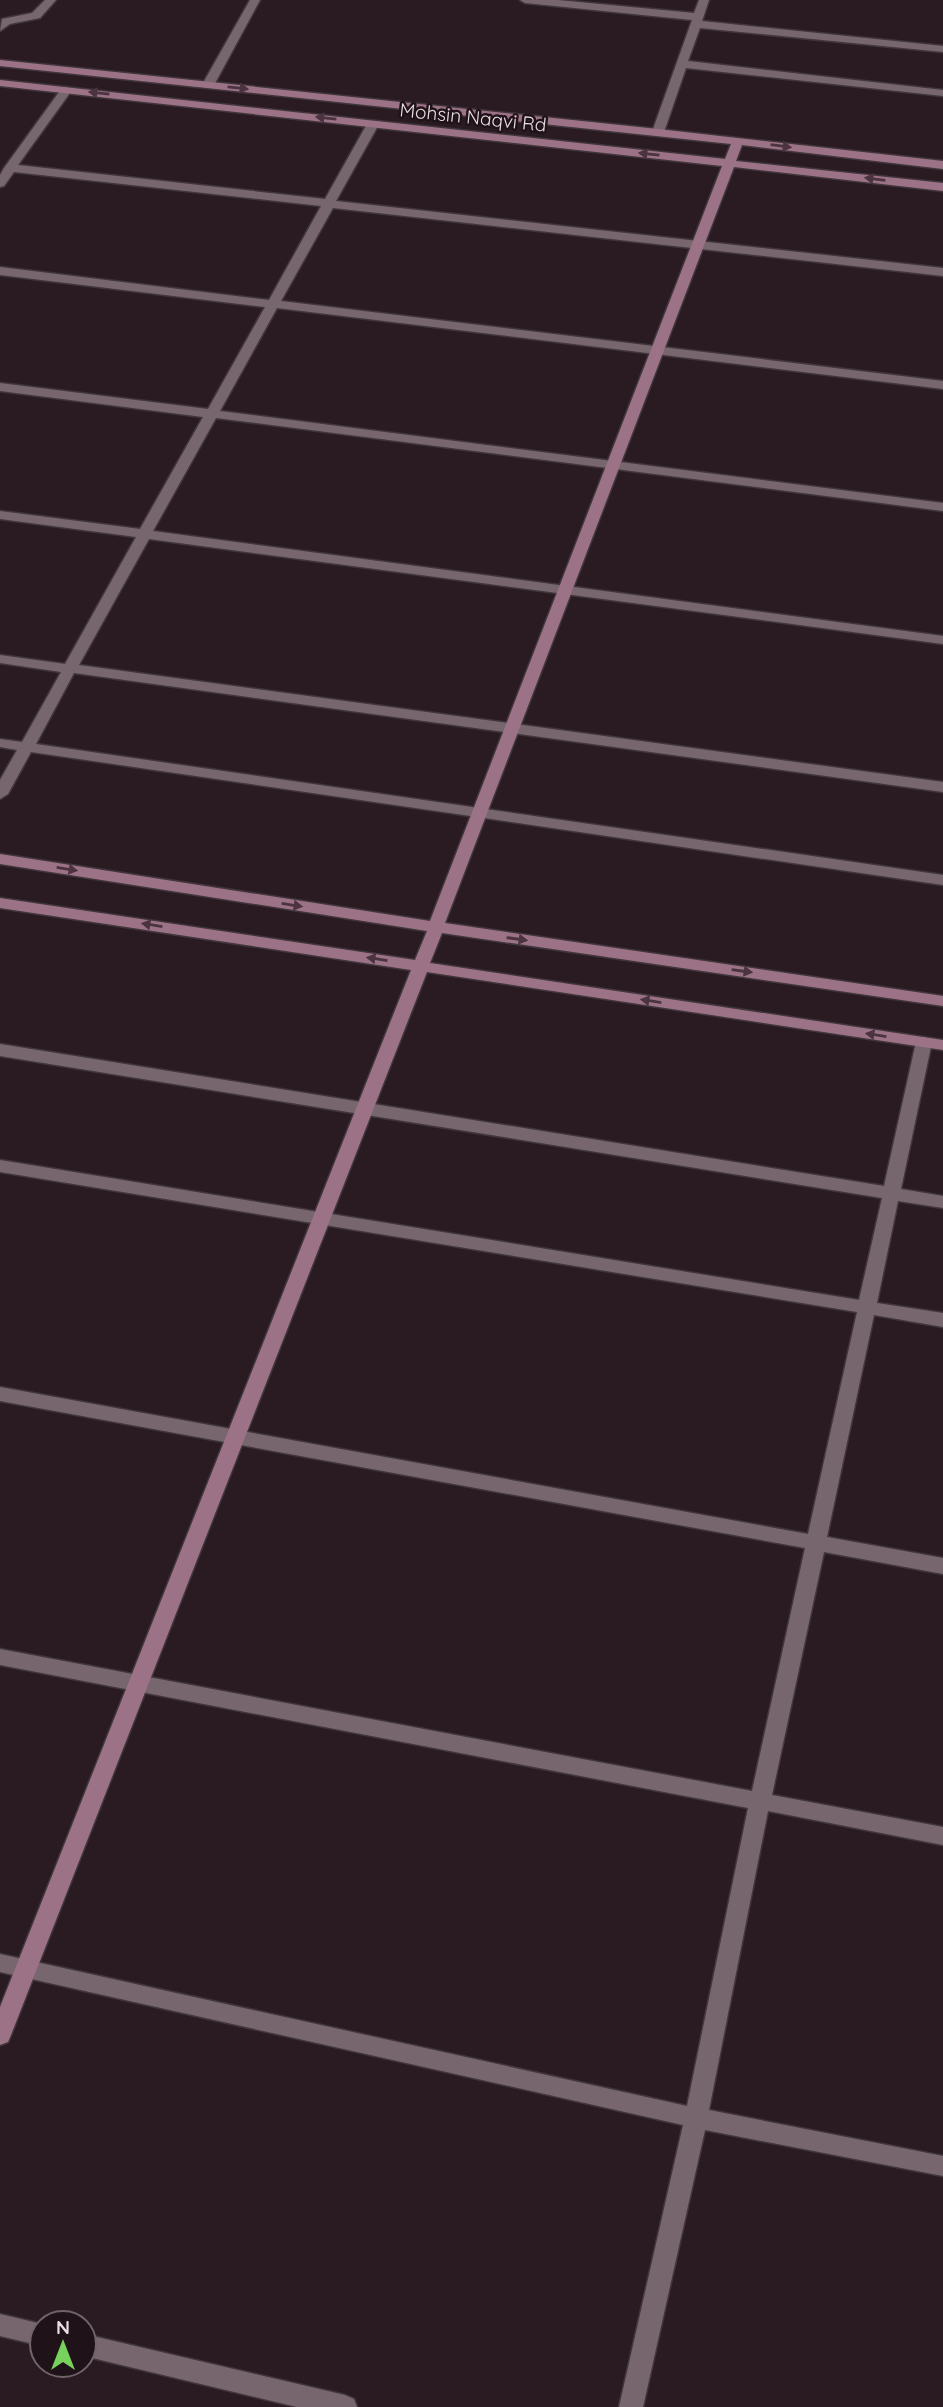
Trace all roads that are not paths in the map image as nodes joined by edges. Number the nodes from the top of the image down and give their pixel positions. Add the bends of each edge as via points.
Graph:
1 (51, 0) edge
2 (255, 0) edge
3 (525, 0) edge
4 (704, 0) edge
5 (697, 21) junction
6 (0, 28) edge
7 (943, 49) edge
8 (0, 63) edge
9 (682, 64) junction
10 (0, 83) edge
11 (208, 85) junction
12 (66, 90) junction
13 (943, 93) edge
14 (373, 124) junction
15 (658, 132) junction
16 (738, 141) junction
17 (729, 163) junction
18 (943, 165) edge
19 (10, 168) junction
20 (0, 183) edge
21 (943, 187) edge
22 (329, 204) junction
23 (698, 245) junction
24 (0, 271) edge
25 (943, 272) edge
26 (273, 304) junction
27 (657, 350) junction
28 (943, 385) edge
29 (0, 387) edge
30 (212, 414) junction
31 (613, 465) junction
32 (943, 508) edge
33 (0, 515) edge
34 (144, 534) junction
35 (565, 590) junction
36 (943, 640) edge
37 (0, 659) edge
38 (70, 668) junction
39 (512, 728) junction
40 (0, 744) edge
41 (26, 747) junction
42 (943, 787) edge
43 (0, 794) edge
44 (479, 813) junction
45 (0, 859) edge
46 (943, 880) edge
47 (0, 902) edge
48 (435, 927) junction
49 (421, 966) junction
50 (942, 997) edge
51 (934, 1044) edge
52 (0, 1050) edge
53 (365, 1108) junction
54 (0, 1166) edge
55 (892, 1193) junction
56 (943, 1202) edge
57 (322, 1219) junction
58 (867, 1308) junction
59 (943, 1320) edge
60 (0, 1394) edge
61 (236, 1437) junction
62 (817, 1543) junction
63 (943, 1566) edge
64 (0, 1657) edge
65 (140, 1683) junction
66 (760, 1801) junction
67 (943, 1836) edge
68 (0, 1963) edge
69 (26, 1969) junction
70 (0, 2035) edge
71 (696, 2118) junction
72 (943, 2166) edge
73 (0, 2325) edge
74 (28, 2332) edge
75 (98, 2348) edge
76 (345, 2407) edge
77 (631, 2407) edge

1 - 6 street via 37,16 6,21
2 - 11 street
3 - 5 street
4 - 5 street
5 - 7 street
5 - 9 street
8 - 11 street, Mohsin Naqvi Rd
9 - 13 street
9 - 15 street
10 - 12 street, Mohsin Naqvi Rd
11 -> 15 street, Mohsin Naqvi Rd
14 -> 12 street, Mohsin Naqvi Rd
12 - 19 street
17 -> 14 street, Mohsin Naqvi Rd
14 - 22 street
15 - 16 street, Mohsin Naqvi Rd
16 - 17 street
16 -> 18 street, Mohsin Naqvi Rd
21 -> 17 street, Mohsin Naqvi Rd
17 - 23 street
19 - 20 street
19 - 22 street
22 - 23 street
22 - 26 street
23 - 25 street
23 - 27 street
24 - 26 street
26 - 27 street
26 - 30 street
27 - 28 street
27 - 31 street
29 - 30 street
30 - 31 street
30 - 34 street
31 - 32 street
31 - 35 street
33 - 34 street
34 - 35 street
34 - 38 street
35 - 36 street
35 - 39 street
37 - 38 street
38 - 39 street
38 - 41 street
39 - 42 street
39 - 44 street
40 - 41 street
41 - 43 street
41 - 44 street
44 - 46 street
44 - 48 street
45 -> 48 street
49 -> 47 street
48 - 49 street
48 -> 50 street
51 -> 49 street
49 - 53 street
51 - 55 street
52 - 53 street
53 - 55 street
53 - 57 street
54 - 57 street
55 - 56 street
55 - 58 street
57 - 58 street
57 - 61 street
58 - 59 street
58 - 62 street
60 - 61 street
61 - 62 street
61 - 65 street
62 - 63 street
62 - 66 street
64 - 65 street
65 - 66 street
65 - 69 street
66 - 67 street
66 - 71 street
68 - 69 street
69 - 70 street
69 - 71 street
71 - 72 street
71 - 77 street
73 - 74 street
75 - 76 street

